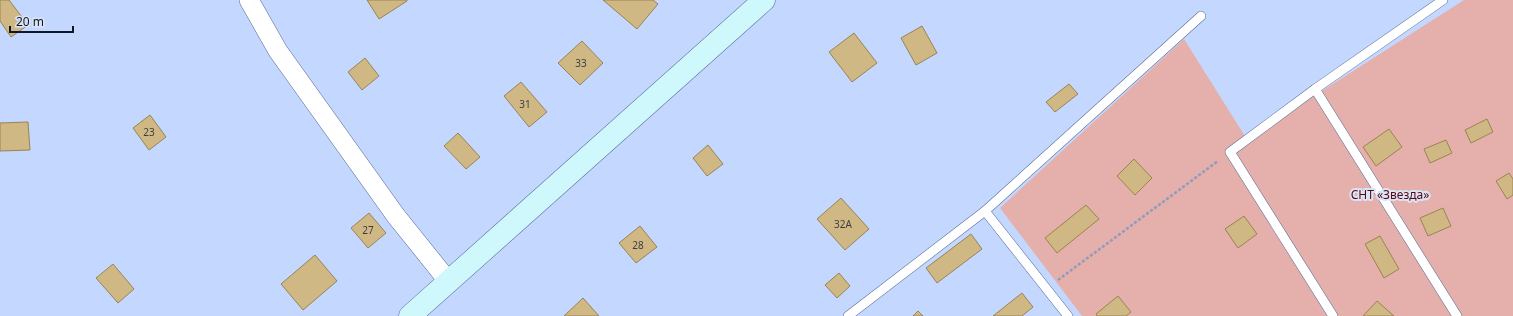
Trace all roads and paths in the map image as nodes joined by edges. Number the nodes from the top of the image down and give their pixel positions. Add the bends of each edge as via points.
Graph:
1 (249, 0) edge
2 (764, 0) edge
3 (1443, 0) edge
4 (1201, 16) dead end
5 (1315, 89) junction
6 (1230, 152) junction
7 (985, 211) junction
8 (449, 282) junction
9 (1047, 289) junction
10 (410, 316) edge
11 (848, 316) edge
12 (1068, 316) edge
13 (1333, 316) edge
14 (1457, 316) edge

1 - 8 street via 278,51 396,216
2 - 8 main road
3 - 5 lane
4 - 7 lane
5 - 6 lane
5 - 14 lane
6 - 9 path
6 - 13 lane
7 - 9 lane
7 - 11 lane
8 - 10 main road
9 - 12 lane

